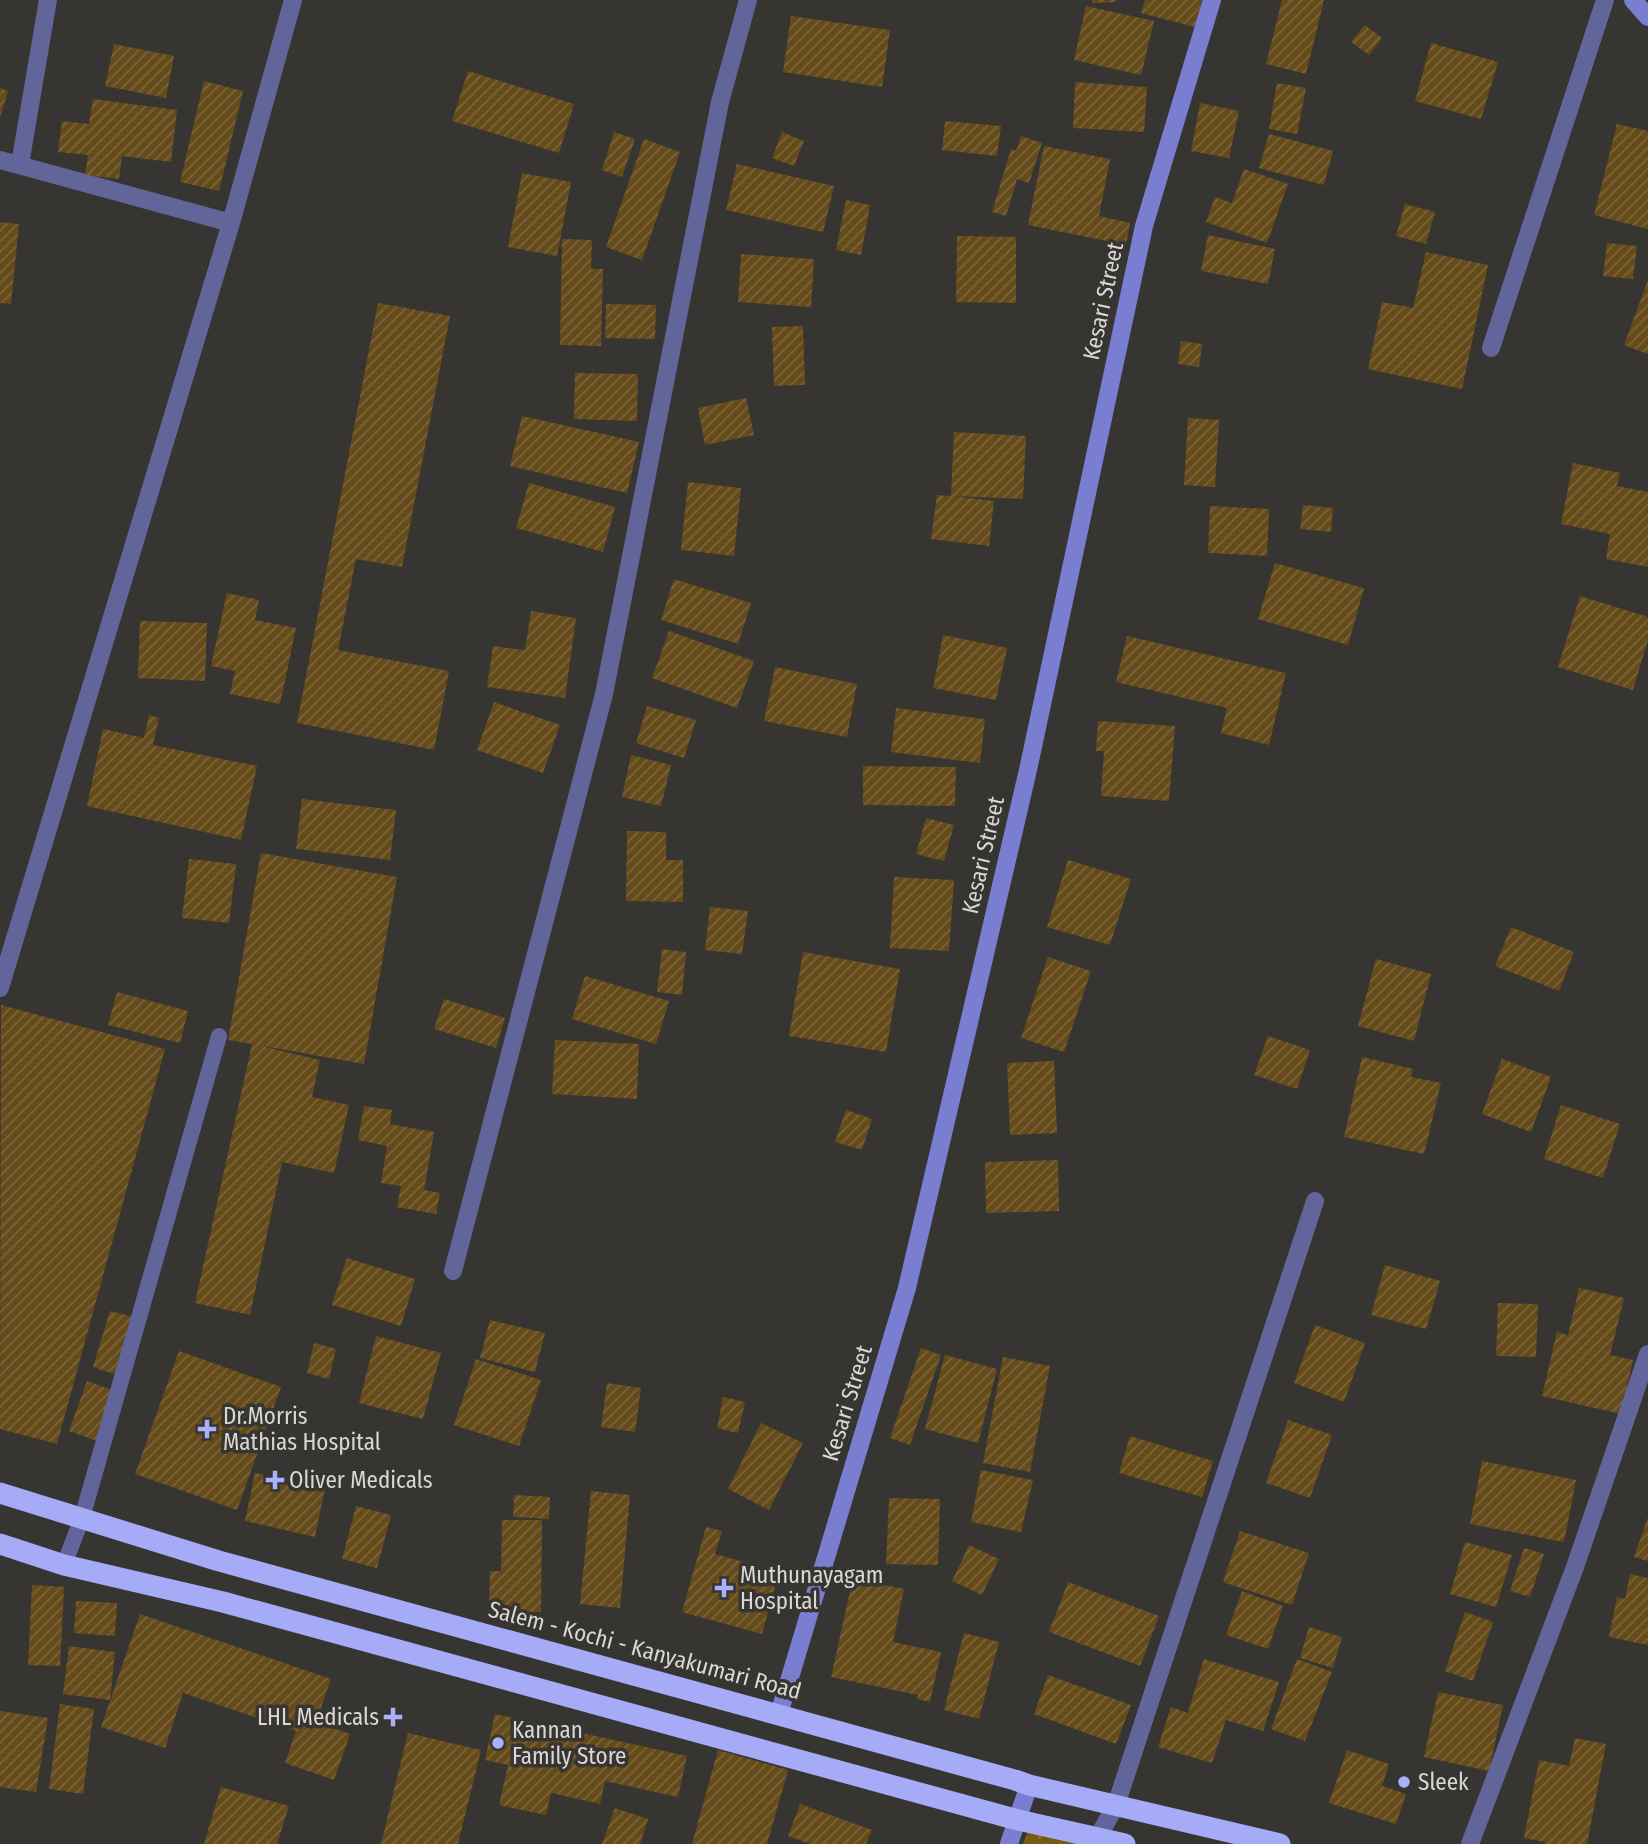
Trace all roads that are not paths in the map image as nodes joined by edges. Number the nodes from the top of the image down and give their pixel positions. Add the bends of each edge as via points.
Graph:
1 (48, 0) edge
2 (293, 0) edge
3 (748, 0) edge
4 (1212, 0) edge
5 (1605, 0) edge
6 (1633, 0) edge
7 (1648, 17) edge
8 (0, 160) edge
9 (20, 164) junction
10 (231, 223) junction
11 (1491, 348) dead end
12 (0, 988) edge
13 (219, 1036) dead end
14 (1315, 1201) dead end
15 (453, 1271) dead end
16 (1648, 1354) edge
17 (0, 1493) edge
18 (82, 1518) junction
19 (0, 1544) edge
20 (64, 1565) junction
21 (779, 1714) junction
22 (1029, 1785) junction
23 (1116, 1805) junction
24 (1018, 1819) junction
25 (1096, 1841) edge
26 (1255, 1841) edge
27 (1009, 1844) edge
28 (1125, 1844) edge
29 (1280, 1844) edge
30 (1470, 1844) edge

1 - 9 street
2 - 10 street
3 - 15 street via 720,102 604,694
4 - 21 street, Kesari Street via 1144,226 1028,771 907,1288
5 - 11 street
6 - 7 street
8 - 9 street
9 - 10 street
10 - 12 street
13 - 18 lane
14 - 23 street
16 - 30 street via 1575,1567
17 - 18 highway, Salem - Kochi - Kanyakumari Road
18 - 20 lane
18 - 21 highway, Salem - Kochi - Kanyakumari Road via 219,1561
19 - 20 highway
20 - 24 highway via 223,1602
21 - 22 highway, Salem - Kochi - Kanyakumari Road
22 - 23 highway, Salem - Kochi - Kanyakumari Road
22 - 24 street
23 - 25 street
23 - 26 highway, Salem - Kochi - Kanyakumari Road
24 - 25 highway
24 - 27 street
25 - 28 highway
26 - 29 highway, Salem - Kochi - Kanyakumari Road

